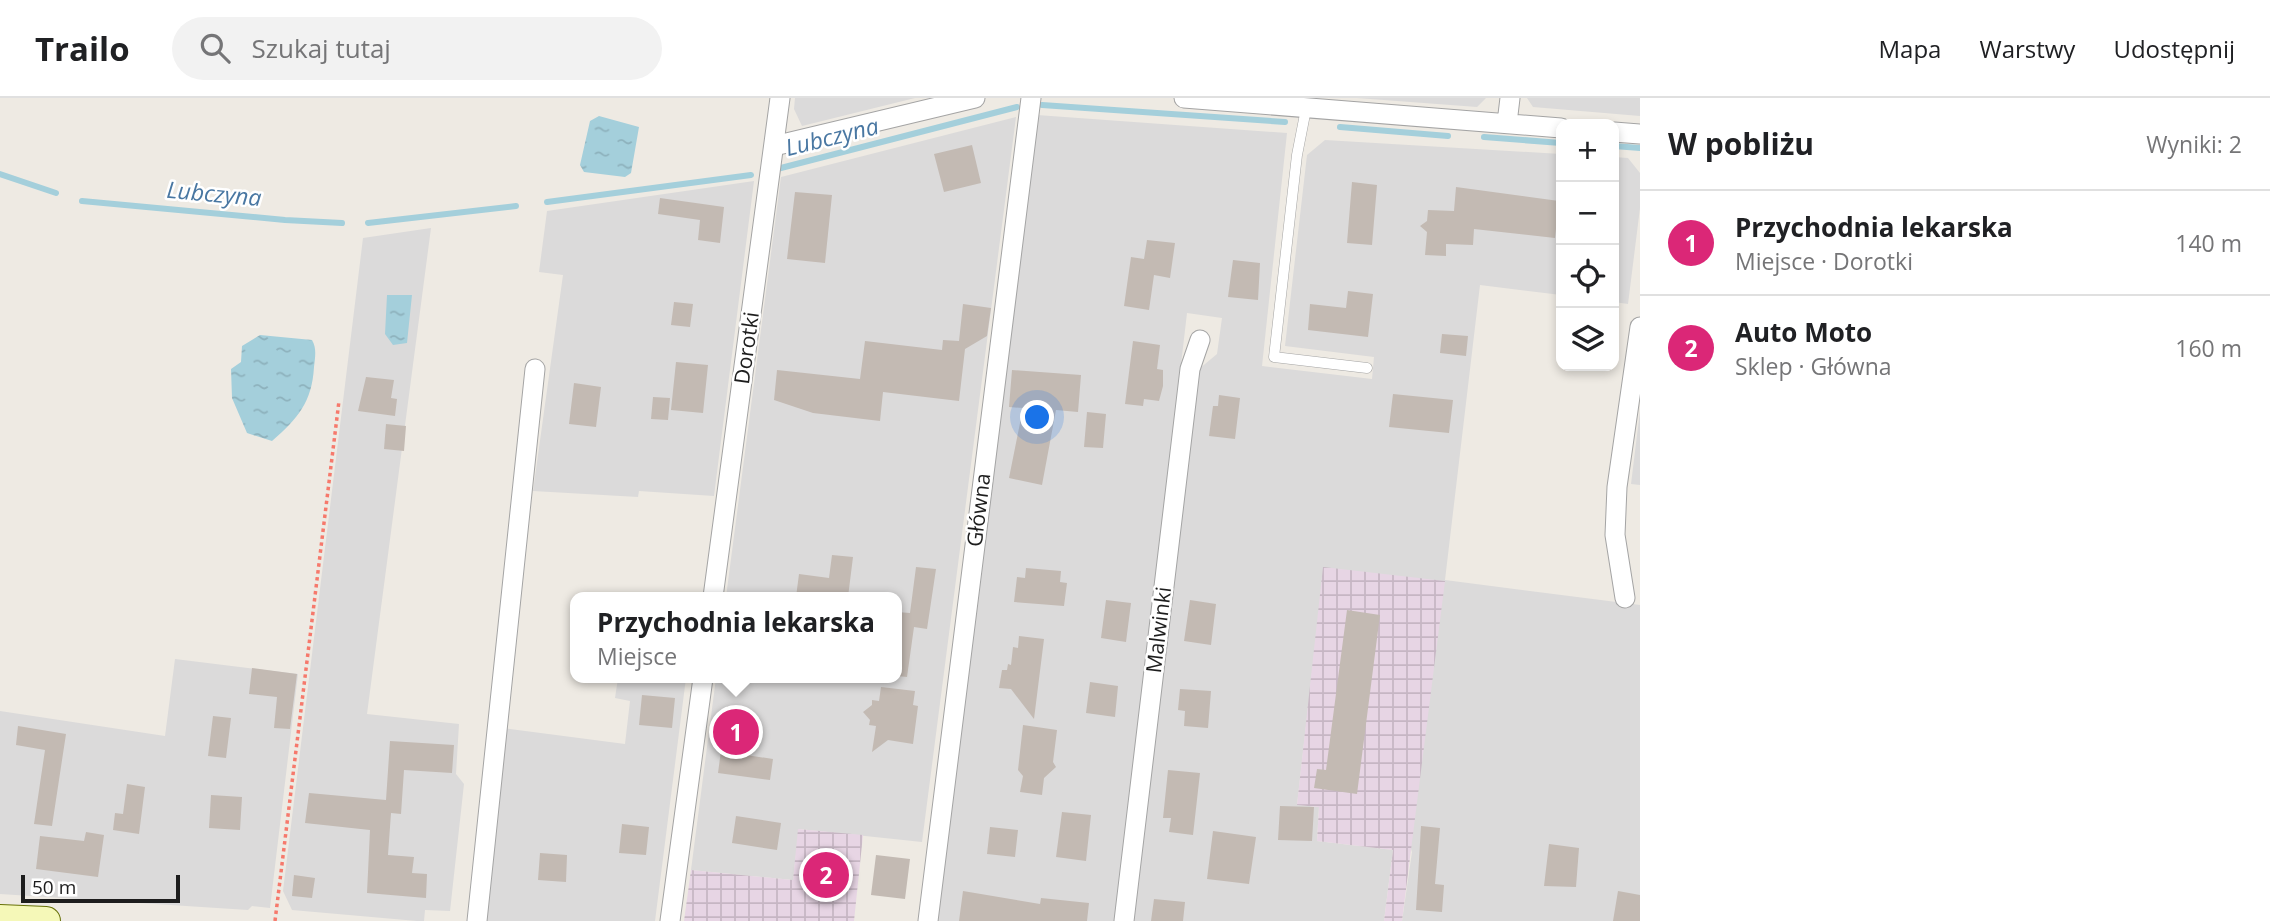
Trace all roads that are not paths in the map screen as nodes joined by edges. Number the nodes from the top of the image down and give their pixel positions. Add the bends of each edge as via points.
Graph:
1 (780, 98) edge
2 (975, 98) edge
3 (1031, 98) edge
4 (1184, 98) edge
5 (1510, 98) edge
6 (1306, 103) edge
7 (1507, 124) junction
8 (1556, 128) edge
9 (1619, 132) edge
10 (1640, 134) edge
11 (774, 146) junction
12 (1640, 327) edge
13 (1200, 340) dead end
14 (1367, 368) dead end
15 (535, 369) dead end
16 (714, 592) edge
17 (1625, 598) dead end
18 (702, 683) edge
19 (0, 919) edge
20 (46, 921) edge
21 (477, 921) edge
22 (670, 921) edge
23 (928, 921) edge
24 (1124, 921) edge

1 - 11 street, Dorotki
2 - 11 street
3 - 23 street, Główna
4 - 6 street
5 - 7 street
6 - 7 street
6 - 14 lane via 1274,357
7 - 8 street
9 - 10 street
11 - 16 street, Dorotki
12 - 17 street via 1615,535
13 - 24 street, Malwinki via 1190,369
15 - 21 street
18 - 22 street
19 - 20 street

